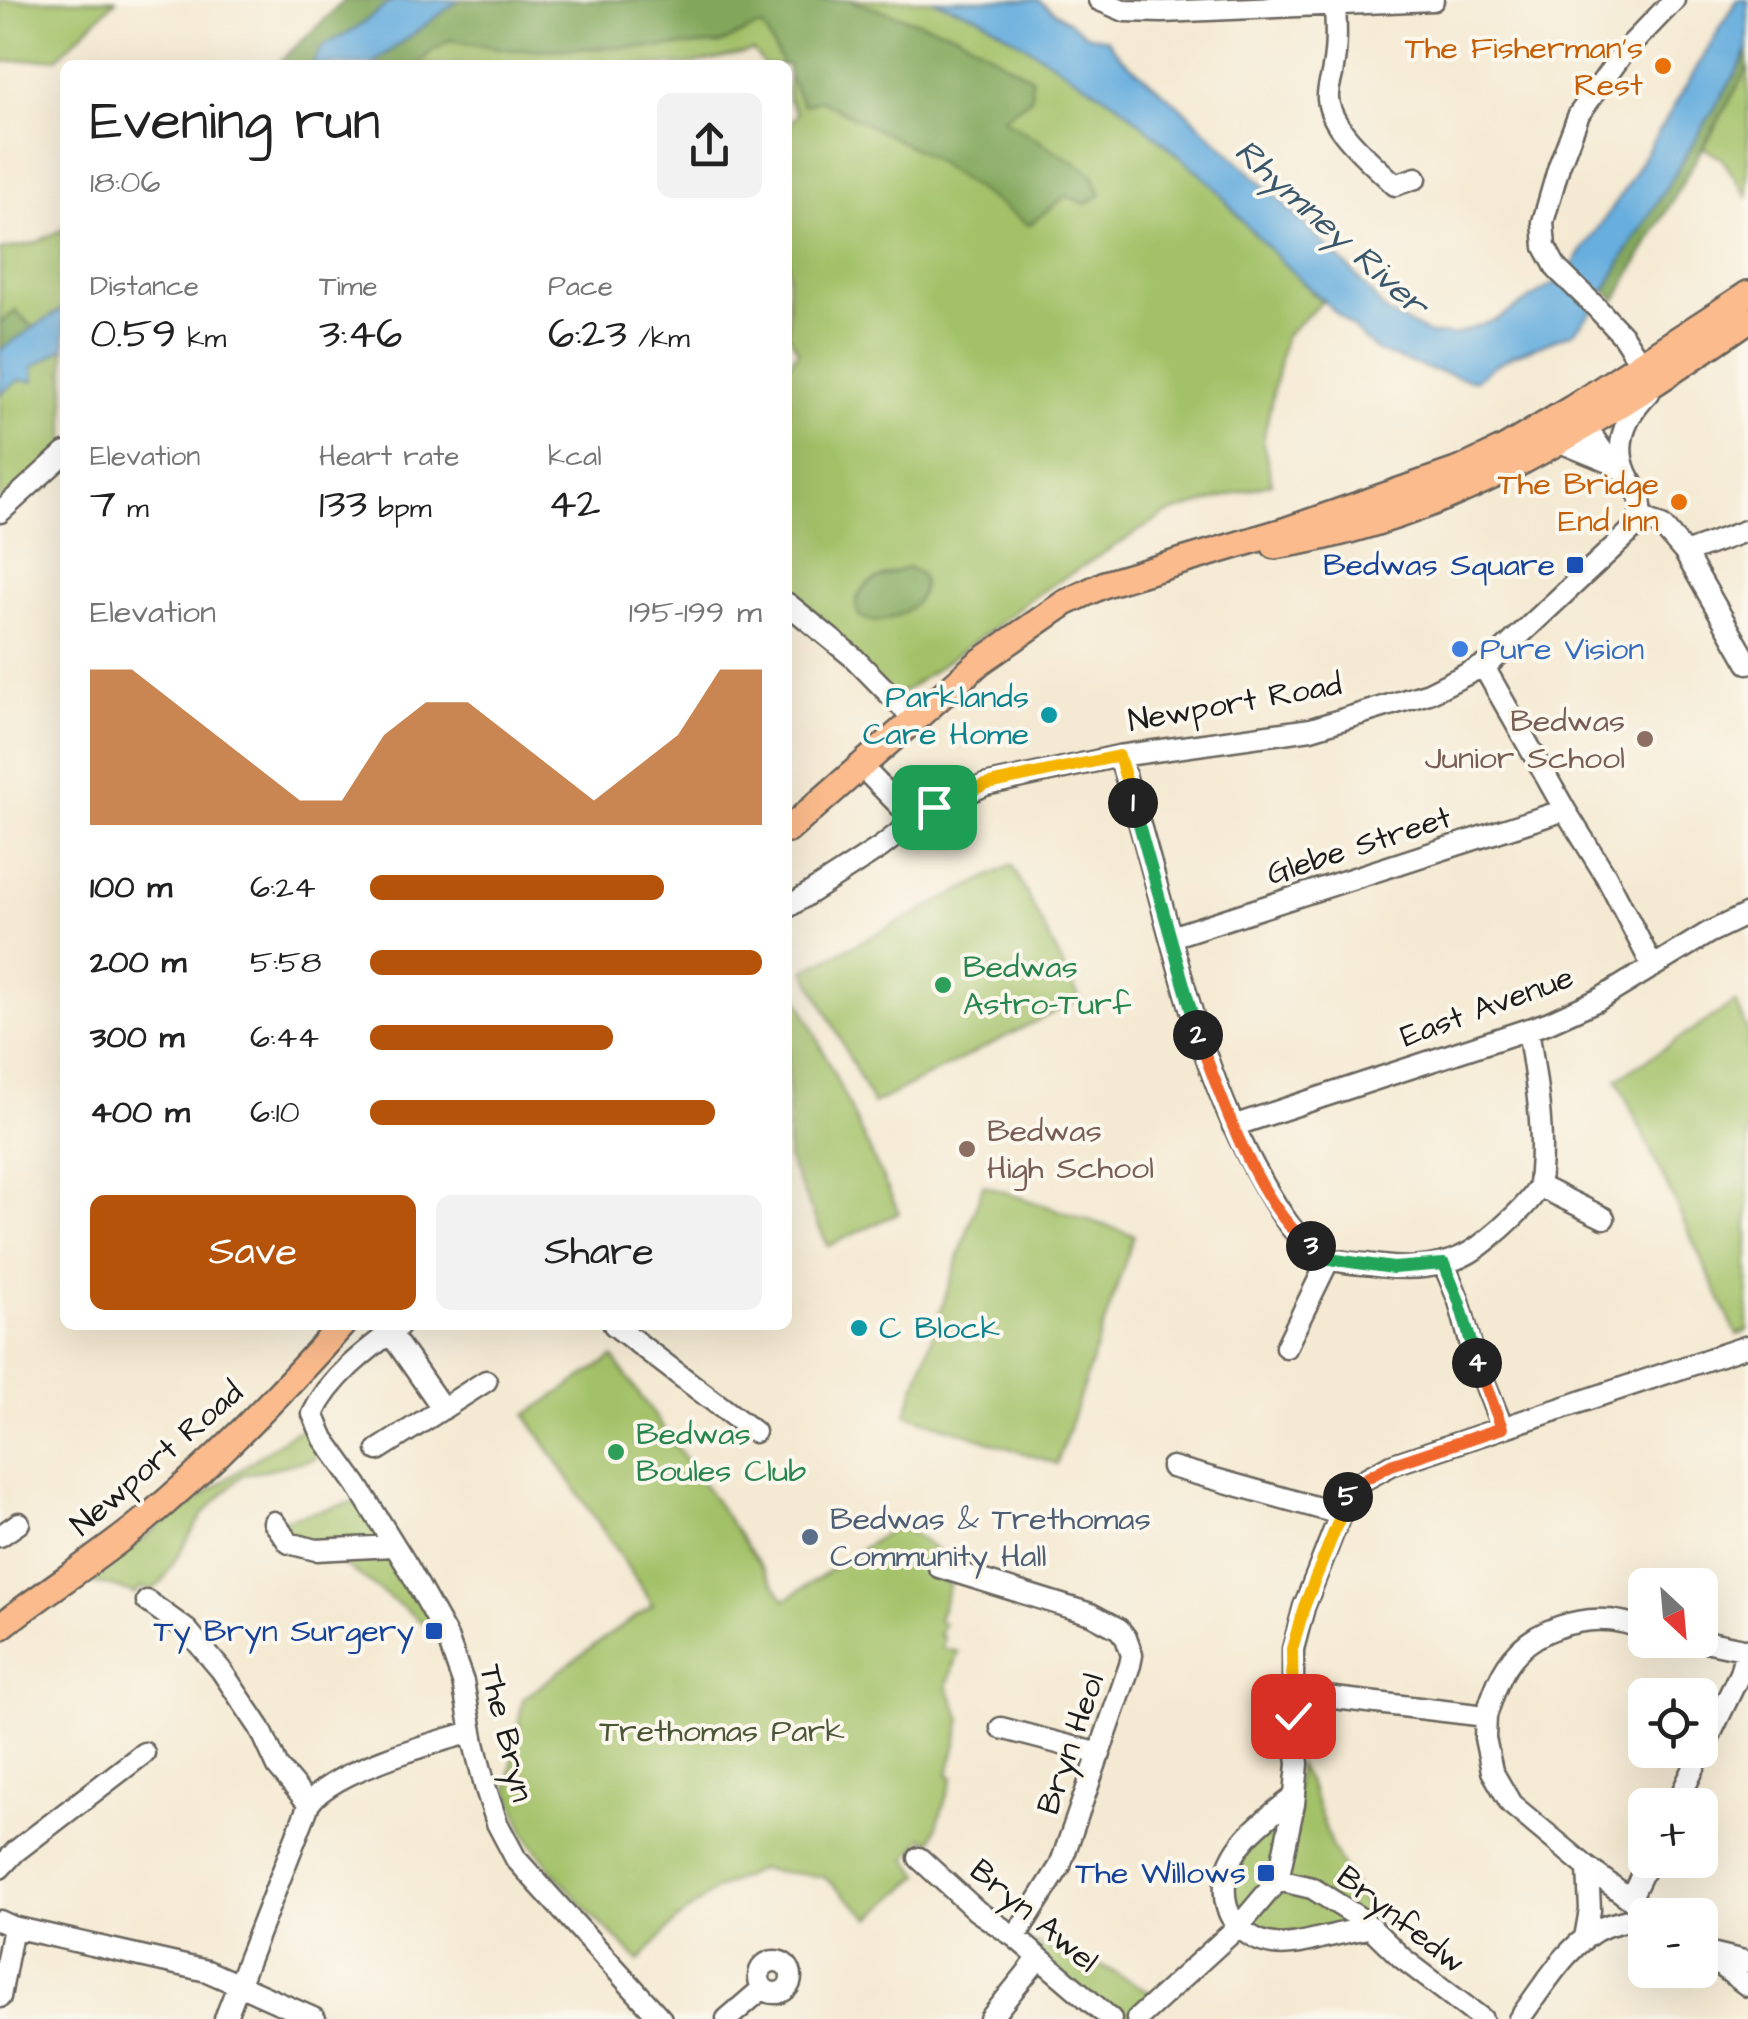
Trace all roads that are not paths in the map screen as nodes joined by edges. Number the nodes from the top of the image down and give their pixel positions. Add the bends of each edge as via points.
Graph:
1 (1099, 0) edge
2 (1434, 0) edge
3 (1674, 0) edge
4 (1243, 4) edge
5 (1335, 4) junction
6 (1416, 178) dead end
7 (1395, 185) junction
8 (1398, 207) dead end
9 (1748, 294) edge
10 (1748, 320) edge
11 (1639, 364) junction
12 (1662, 380) junction
13 (1586, 413) junction
14 (1560, 442) junction
15 (60, 458) edge
16 (1620, 463) junction
17 (0, 512) edge
18 (1640, 516) junction
19 (1748, 530) edge
20 (1685, 553) junction
21 (1196, 558) junction
22 (792, 607) edge
23 (1747, 657) edge
24 (1484, 667) junction
25 (914, 718) junction
26 (1119, 756) junction
27 (861, 766) junction
28 (1565, 810) junction
29 (912, 813) junction
30 (792, 826) edge
31 (792, 904) edge
32 (1748, 914) edge
33 (1171, 937) junction
34 (1652, 967) junction
35 (1528, 1028) junction
36 (1233, 1126) junction
37 (1539, 1186) junction
38 (1604, 1218) dead end
39 (1329, 1259) junction
40 (1444, 1264) junction
41 (338, 1330) edge
42 (394, 1330) edge
43 (396, 1330) edge
44 (621, 1330) edge
45 (1748, 1346) edge
46 (1286, 1347) dead end
47 (486, 1381) dead end
48 (442, 1409) junction
49 (1502, 1428) junction
50 (754, 1432) dead end
51 (378, 1450) dead end
52 (1172, 1467) dead end
53 (1340, 1514) junction
54 (274, 1522) dead end
55 (18, 1523) dead end
56 (0, 1536) edge
57 (394, 1546) junction
58 (939, 1567) dead end
59 (148, 1601) dead end
60 (1628, 1624) edge
61 (0, 1627) edge
62 (1718, 1644) edge
63 (1747, 1650) edge
64 (1292, 1693) junction
65 (1486, 1716) junction
66 (1001, 1728) dead end
67 (472, 1732) junction
68 (144, 1754) dead end
69 (1100, 1754) junction
70 (1684, 1788) edge
71 (1295, 1796) junction
72 (309, 1804) junction
73 (919, 1858) dead end
74 (0, 1868) edge
75 (1588, 1868) junction
76 (1640, 1878) edge
77 (1278, 1880) junction
78 (1630, 1898) joint
79 (1628, 1920) edge
80 (7, 1924) edge
81 (1239, 1926) junction
82 (1372, 1927) junction
83 (1015, 1938) junction
84 (1585, 1938) junction
85 (1718, 1954) edge
86 (1038, 1959) junction
87 (1748, 1962) edge
88 (1718, 1963) edge
89 (238, 1984) junction
90 (1748, 1986) edge
91 (762, 1988) dead end
92 (0, 1997) edge
93 (225, 2019) edge
94 (315, 2019) edge
95 (660, 2019) edge
96 (727, 2019) edge
97 (990, 2019) edge
98 (1111, 2019) edge
99 (1137, 2019) edge
100 (1482, 2019) edge
101 (1519, 2019) edge

1 - 4 street via 1126,11 1162,12
2 - 5 street
3 - 11 street via 1623,53 1579,114 1542,222 1549,258 1623,336
4 - 5 street
5 - 7 street via 1330,111
6 - 7 street
7 - 8 street
9 - 11 main road
10 - 12 main road
11 - 12 street
11 - 13 main road
12 - 13 main road
12 - 16 street via 1628,417
13 - 14 main road
13 - 16 street
13 - 21 main road via 1462,468
14 - 16 street
14 - 21 main road via 1388,519 1303,542
15 - 17 street
16 - 18 street via 1640,498
18 - 20 street via 1662,526
18 - 24 street, Newport Road via 1626,537
19 - 20 street
20 - 23 street
21 - 25 main road via 1064,603
22 - 25 street
24 - 26 street, Newport Road via 1429,693 1311,729
24 - 28 street
25 - 27 main road
26 - 29 street, Newport Road via 984,785
26 - 33 street
27 - 29 street
27 - 30 main road
28 - 33 street, Glebe Street
28 - 34 street
29 - 31 street, Newport Road via 881,847
32 - 34 street, East Avenue
33 - 36 street via 1192,1018
34 - 35 street, East Avenue via 1598,1000
35 - 36 street, East Avenue
35 - 37 street via 1542,1152
36 - 39 street via 1285,1221
37 - 38 street
37 - 40 street via 1473,1252
39 - 40 street via 1393,1268
39 - 46 street
40 - 49 street
41 - 61 main road, Newport Road via 185,1485
42 - 57 street, The Bryn via 331,1385 313,1414
43 - 48 street
44 - 50 street
45 - 49 street
47 - 48 street
48 - 51 street
49 - 53 street via 1391,1465 1358,1483
52 - 53 street
53 - 64 street via 1292,1649
54 - 57 street via 289,1543 316,1550
55 - 56 street
57 - 67 street, The Bryn via 448,1636
58 - 69 street, Bryn Heol via 1091,1614 1119,1629 1130,1647 1130,1665
59 - 72 street via 187,1630 220,1670 278,1767
60 - 65 street via 1578,1621 1544,1633 1518,1652 1497,1682
62 - 63 street
63 - 70 street
64 - 65 street
64 - 71 street
65 - 75 street via 1492,1771 1511,1804
66 - 69 street
67 - 72 street via 365,1768
67 - 95 street, The Bryn via 497,1823 516,1859
68 - 74 street
69 - 83 street, Bryn Heol via 1060,1866
71 - 77 street
71 - 81 street via 1231,1858 1224,1894
72 - 89 street
73 - 83 street, Bryn Awel
75 - 78 street
75 - 84 street
76 - 78 street
77 - 81 street
77 - 82 street, Brynfedw via 1312,1888
79 - 84 street
80 - 89 street
80 - 92 street
81 - 82 street via 1258,1941 1276,1944
81 - 99 street
82 - 100 street, Brynfedw
83 - 86 street, Bryn Awel
84 - 101 street
85 - 87 street
86 - 97 street
86 - 98 street, Bryn Awel
88 - 90 street
89 - 93 street
89 - 94 street
91 - 96 street

